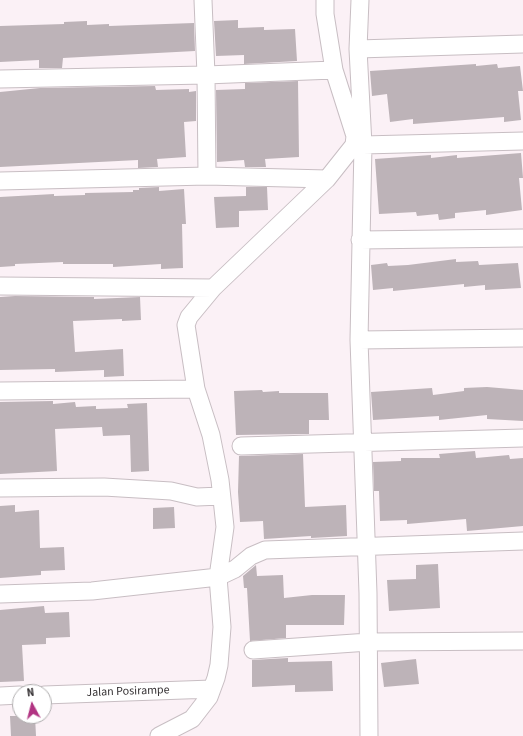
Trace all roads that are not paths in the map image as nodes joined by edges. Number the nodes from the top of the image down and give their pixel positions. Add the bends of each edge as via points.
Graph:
1 (203, 0) edge
2 (325, 0) edge
3 (360, 0) edge
4 (523, 44) edge
5 (358, 49) junction
6 (334, 70) junction
7 (206, 75) junction
8 (0, 79) edge
9 (523, 141) edge
10 (363, 145) junction
11 (207, 176) junction
12 (327, 179) junction
13 (0, 181) edge
14 (523, 238) edge
15 (360, 240) junction
16 (0, 286) edge
17 (213, 288) junction
18 (523, 338) edge
19 (359, 340) junction
20 (196, 389) junction
21 (0, 391) edge
22 (523, 438) edge
23 (361, 443) junction
24 (241, 446) dead end
25 (0, 488) edge
26 (221, 496) junction
27 (523, 541) edge
28 (366, 545) junction
29 (218, 577) junction
30 (0, 594) edge
31 (523, 641) edge
32 (369, 642) junction
33 (253, 650) dead end
34 (212, 689) junction
35 (12, 695) edge
36 (52, 695) edge
37 (0, 696) edge
38 (159, 736) edge
39 (369, 736) edge

1 - 7 street
2 - 6 street
3 - 5 street
4 - 5 street
5 - 10 street
6 - 7 street
6 - 12 street via 355,136 354,145
7 - 8 street
7 - 11 street
9 - 10 street
10 - 15 street
11 - 12 street
11 - 13 street
12 - 17 street
14 - 15 street
15 - 19 street
16 - 17 street
17 - 20 street via 189,317 186,325
18 - 19 street
19 - 23 street
20 - 21 street
20 - 26 street via 217,460
22 - 23 street
23 - 24 street
23 - 28 street
25 - 26 street via 104,487
26 - 29 street via 225,527
27 - 28 street
28 - 29 street via 265,550 251,556 235,570
28 - 32 street
29 - 30 street via 92,591
29 - 34 street via 222,627 219,665
31 - 32 street
32 - 33 street
32 - 39 street
34 - 36 street, Jalan Posirampe
34 - 38 street via 205,704 192,719
35 - 37 street

